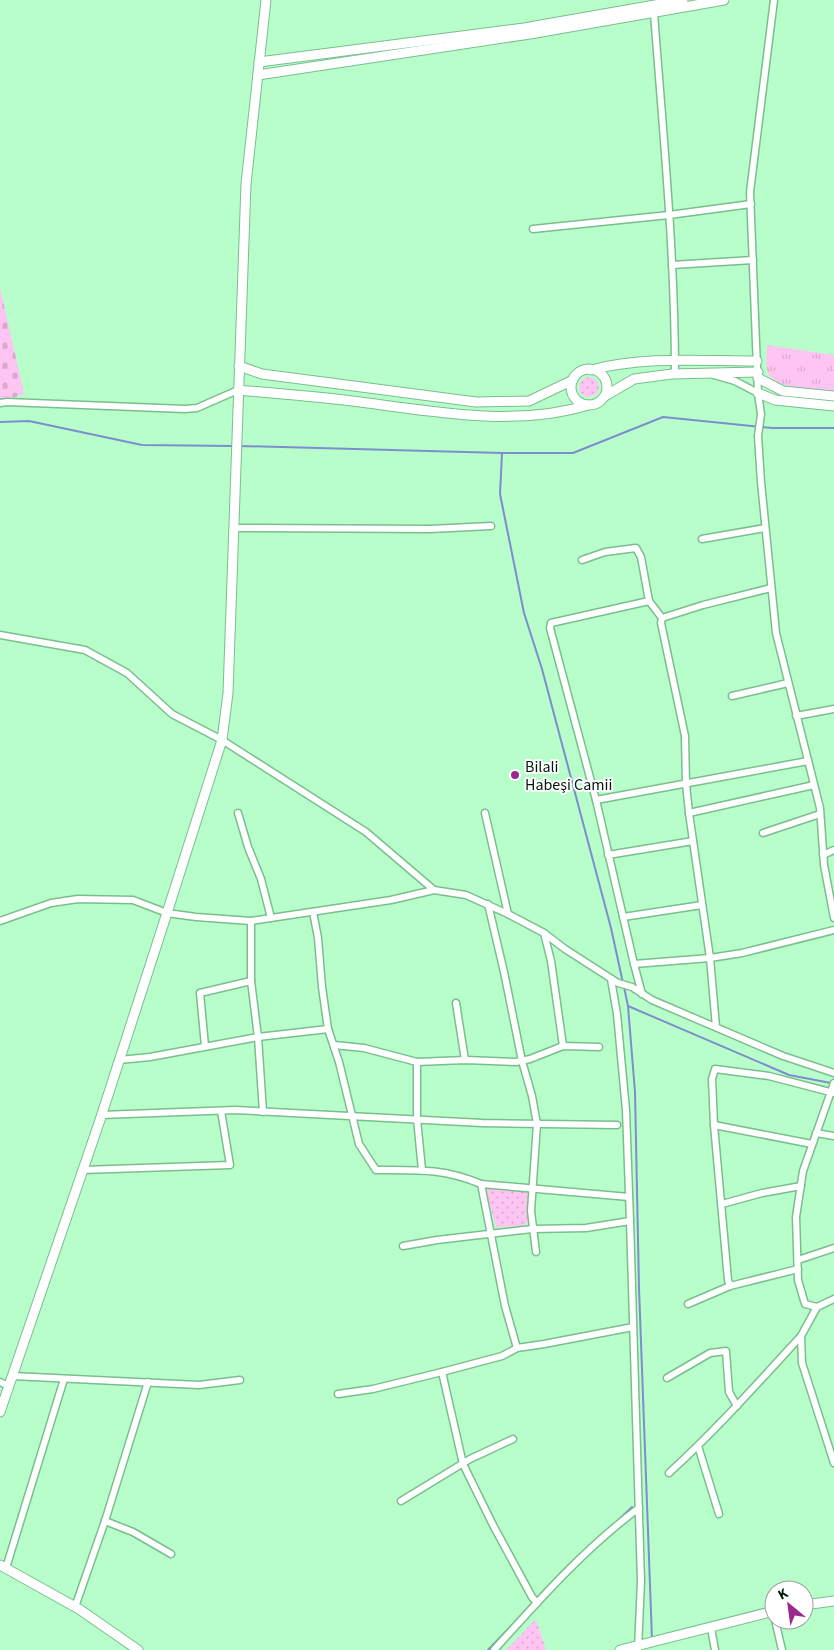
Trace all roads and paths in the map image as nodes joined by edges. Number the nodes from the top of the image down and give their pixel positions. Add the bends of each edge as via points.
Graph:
1 (266, 0) edge
2 (683, 0) edge
3 (724, 0) edge
4 (774, 0) edge
5 (654, 13) junction
6 (259, 62) junction
7 (258, 75) junction
8 (751, 204) junction
9 (669, 215) junction
10 (533, 229) dead end
11 (753, 260) junction
12 (672, 265) junction
13 (675, 360) junction
14 (757, 361) junction
15 (239, 366) junction
16 (591, 370) junction
17 (708, 373) junction
18 (675, 374) junction
19 (758, 375) junction
20 (573, 380) junction
21 (238, 390) junction
22 (758, 393) junction
23 (605, 396) junction
24 (834, 396) edge
25 (0, 404) edge
26 (588, 405) junction
27 (834, 406) edge
28 (491, 526) dead end
29 (234, 528) junction
30 (765, 528) junction
31 (702, 539) dead end
32 (582, 560) dead end
33 (771, 588) junction
34 (649, 601) junction
35 (662, 618) junction
36 (0, 635) edge
37 (788, 683) junction
38 (732, 696) dead end
39 (834, 709) edge
40 (796, 716) junction
41 (222, 740) junction
42 (808, 760) junction
43 (686, 784) junction
44 (814, 785) junction
45 (596, 800) junction
46 (238, 813) dead end
47 (485, 813) dead end
48 (689, 813) junction
49 (820, 814) junction
50 (763, 833) dead end
51 (693, 841) junction
52 (834, 850) edge
53 (823, 854) junction
54 (608, 855) junction
55 (434, 890) junction
56 (488, 904) junction
57 (702, 905) junction
58 (313, 912) junction
59 (167, 914) junction
60 (508, 914) junction
61 (623, 917) junction
62 (271, 918) junction
63 (834, 918) edge
64 (0, 921) edge
65 (251, 921) junction
66 (834, 930) edge
67 (544, 933) junction
68 (710, 958) junction
69 (634, 964) junction
70 (611, 979) junction
71 (251, 981) junction
72 (642, 994) junction
73 (456, 1003) dead end
74 (716, 1027) junction
75 (328, 1029) junction
76 (258, 1037) junction
77 (334, 1045) junction
78 (205, 1046) junction
79 (563, 1046) junction
80 (599, 1047) dead end
81 (119, 1060) junction
82 (465, 1060) junction
83 (522, 1061) junction
84 (417, 1062) junction
85 (834, 1073) edge
86 (833, 1089) edge
87 (221, 1111) junction
88 (263, 1112) junction
89 (101, 1115) junction
90 (352, 1116) junction
91 (417, 1119) junction
92 (537, 1124) junction
93 (617, 1125) dead end
94 (714, 1125) junction
95 (816, 1133) junction
96 (834, 1136) edge
97 (812, 1144) junction
98 (82, 1170) junction
99 (422, 1170) junction
100 (481, 1184) junction
101 (801, 1186) junction
102 (531, 1188) junction
103 (629, 1198) junction
104 (722, 1204) junction
105 (630, 1221) junction
106 (532, 1230) junction
107 (490, 1234) junction
108 (403, 1246) dead end
109 (834, 1248) edge
110 (536, 1252) dead end
111 (798, 1260) junction
112 (798, 1269) junction
113 (730, 1286) junction
114 (834, 1299) edge
115 (688, 1304) dead end
116 (817, 1308) junction
117 (633, 1327) junction
118 (800, 1336) junction
119 (517, 1348) junction
120 (442, 1372) junction
121 (12, 1376) junction
122 (668, 1378) dead end
123 (64, 1379) junction
124 (240, 1380) dead end
125 (0, 1382) edge
126 (148, 1382) junction
127 (9, 1386) junction
128 (338, 1394) dead end
129 (737, 1406) junction
130 (0, 1412) edge
131 (834, 1438) edge
132 (513, 1439) dead end
133 (826, 1439) junction
134 (698, 1446) junction
135 (834, 1463) edge
136 (463, 1464) junction
137 (669, 1473) dead end
138 (401, 1501) dead end
139 (639, 1508) junction
140 (719, 1514) dead end
141 (105, 1520) junction
142 (171, 1554) dead end
143 (3, 1566) edge
144 (834, 1601) edge
145 (537, 1603) junction
146 (814, 1603) edge
147 (75, 1607) junction
148 (764, 1616) edge
149 (710, 1628) junction
150 (778, 1630) edge
151 (640, 1646) edge
152 (138, 1650) edge
153 (494, 1650) edge
154 (620, 1650) edge
155 (715, 1650) edge
156 (782, 1650) edge

1 - 6 main road
2 - 6 main road via 524,28
3 - 5 main road
4 - 8 street
5 - 7 main road
5 - 9 street
6 - 7 main road
7 - 15 main road via 246,184
8 - 9 street
8 - 11 street
9 - 10 street
9 - 12 street
11 - 12 street
11 - 14 street
12 - 13 street
13 - 14 main road
13 - 16 main road via 616,363
13 - 18 street
14 - 19 street
15 - 20 main road via 262,374 476,402 529,401
15 - 21 main road
16 - 20 main road via 578,374
16 - 23 main road via 600,373 606,381
17 - 18 main road
17 - 19 main road
17 - 22 street via 735,381
18 - 23 main road via 634,379
19 - 22 street
19 - 24 main road via 783,391
20 - 26 main road via 571,389 575,398
21 - 25 street via 197,408 185,409
21 - 26 main road via 460,414 528,416 564,412
21 - 29 main road
22 - 27 main road via 775,400
22 - 30 street
23 - 26 main road via 598,403
28 - 29 street via 430,529
29 - 41 main road via 228,693
30 - 31 street
30 - 33 street
32 - 34 street via 605,552 636,548
33 - 35 street
33 - 37 street via 776,633
34 - 35 street
34 - 45 street via 551,623
35 - 43 street via 685,736
36 - 41 street via 85,650 128,672 172,714
37 - 38 street
37 - 40 street
39 - 40 street
40 - 42 street
41 - 55 street via 366,832
41 - 59 main road
42 - 43 street
42 - 44 street
43 - 45 street
43 - 48 street
44 - 48 street
44 - 49 street
45 - 54 street
46 - 62 street
47 - 60 street
48 - 51 street
49 - 50 street
49 - 53 street
51 - 54 street
51 - 57 street
52 - 53 street
53 - 63 street
54 - 61 street
55 - 56 street via 466,895
55 - 58 street
56 - 60 street
56 - 83 street
57 - 61 street
57 - 68 street
58 - 62 street
58 - 75 street
59 - 64 street via 133,900 78,899 50,903
59 - 65 street
59 - 81 main road
60 - 67 street
61 - 69 street
62 - 65 street
65 - 71 street
66 - 68 street
67 - 70 street
67 - 79 street
68 - 69 street
68 - 74 street
69 - 72 street
70 - 72 street
70 - 103 street via 626,1110
71 - 76 street
71 - 78 street via 200,993
72 - 74 street
73 - 82 street
74 - 85 street via 783,1056
75 - 76 street
75 - 77 street
76 - 78 street
76 - 88 street
77 - 84 street via 364,1048
77 - 90 street
78 - 81 street
79 - 80 street
79 - 83 street
81 - 89 main road
82 - 83 street
82 - 84 street
83 - 92 street
84 - 91 street
86 - 94 street via 715,1069 712,1079
86 - 95 street
87 - 88 street
87 - 89 street
87 - 98 street via 230,1165
88 - 90 street
89 - 98 main road
90 - 91 street
90 - 99 street via 359,1144 376,1170
91 - 92 street
91 - 99 street
92 - 93 street
92 - 102 street
94 - 97 street
94 - 104 street
95 - 96 street
95 - 97 street
97 - 101 street
98 - 121 main road
99 - 100 street via 462,1176
100 - 102 street
100 - 107 street
101 - 104 street
101 - 111 street via 796,1217
102 - 103 street
102 - 106 street
103 - 105 street
104 - 113 street
105 - 106 street via 586,1228
105 - 117 street
106 - 107 street
106 - 110 street
107 - 108 street
107 - 119 street
109 - 111 street
111 - 112 street
112 - 113 street
112 - 116 street via 805,1304
113 - 115 street
114 - 116 street
116 - 118 street
117 - 119 street
117 - 139 street
118 - 129 street
118 - 133 street via 802,1363
119 - 120 street via 502,1356
120 - 128 street
120 - 136 street
121 - 123 street
121 - 127 main road
122 - 129 street via 710,1353 726,1350 729,1392
123 - 126 street
123 - 143 street
124 - 126 street via 199,1385
125 - 127 street
126 - 141 street
127 - 130 main road
129 - 134 street
131 - 133 street
132 - 136 street
133 - 135 street
134 - 137 street
134 - 140 street
136 - 138 street
136 - 145 street
139 - 145 street via 615,1526
139 - 151 street
141 - 142 street
141 - 147 street
143 - 147 main road
144 - 146 main road
145 - 153 street
147 - 152 main road
148 - 149 main road
149 - 151 main road
149 - 155 street
150 - 156 street
151 - 154 main road

